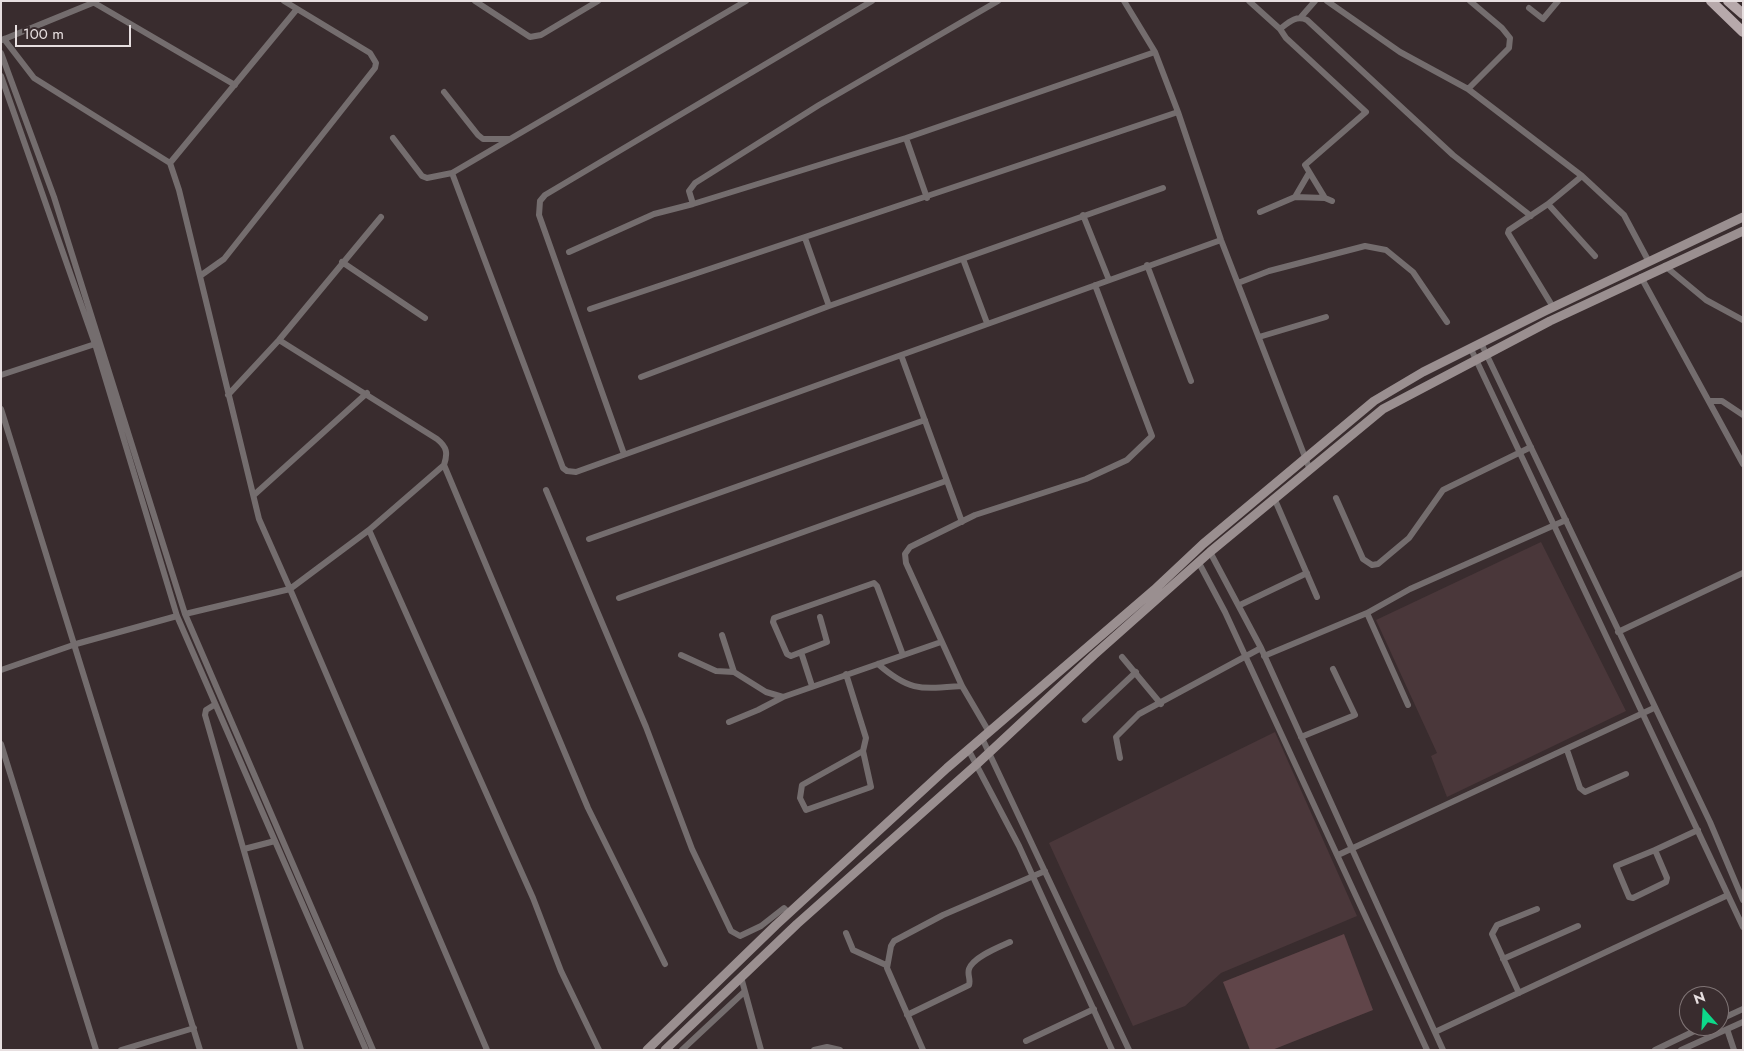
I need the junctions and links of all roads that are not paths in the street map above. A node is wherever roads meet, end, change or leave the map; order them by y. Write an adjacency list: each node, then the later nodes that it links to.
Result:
1 (284, 1): 17 (street)
2 (476, 1): 3 (street)
3 (598, 1)
4 (746, 1): 32 (street)
5 (872, 1): 93 (street)
6 (998, 1): 42 (street)
7 (1124, 1): 23 (street)
8 (1249, 1): 20 (street)
9 (1315, 1): 19 (street)
10 (1327, 1): 27 (street)
11 (1470, 1): 27 (street)
12 (1558, 1): 16 (street)
13 (1711, 1): 21 (main road)
14 (1728, 1): 18 (main road)
15 (94, 2): 22 (street); 26 (street)
16 (1529, 8)
17 (297, 10): 26 (street); 61 (street)
18 (1743, 14)
19 (1301, 18): 20 (street); 46 (street)
20 (1280, 29): 35 (street)
21 (1743, 32)
22 (3, 40): 33 (street)
23 (1155, 52): 29 (street); 31 (street)
24 (1, 53): 50 (street)
25 (1, 76): 52 (street)
26 (235, 85): 33 (street)
27 (1468, 89): 36 (street)
28 (444, 92): 32 (street)
29 (1178, 112): 39 (street); 53 (street)
30 (393, 138): 34 (street)
31 (906, 138): 39 (street); 42 (street)
32 (510, 139): 34 (street)
33 (170, 163): 61 (street)
34 (452, 172): 93 (street)
35 (1309, 173): 38 (street); 40 (street)
36 (1582, 176): 43 (street); 58 (street)
37 (1163, 188): 45 (street)
38 (1294, 197): 40 (street); 44 (street)
39 (927, 198): 51 (street)
40 (1325, 198): 41 (street)
41 (1332, 201)
42 (693, 204): 54 (street)
43 (1548, 204): 46 (street); 55 (street)
44 (1260, 212)
45 (1083, 215): 56 (street); 63 (street)
46 (1531, 216): 67 (street)
47 (381, 217): 57 (street)
48 (1743, 218): 58 (main road)
49 (1743, 231): 60 (main road)
50 (67, 237): 52 (street); 117 (street)
51 (805, 238): 66 (street); 68 (street)
52 (59, 239): 77 (street)
53 (1221, 240): 59 (street); 64 (street)
54 (569, 252)
55 (1595, 256)
56 (963, 259): 66 (street); 73 (street)
57 (342, 262): 70 (street); 75 (street)
58 (1649, 262): 67 (main road)
59 (1147, 265): 63 (street); 84 (street)
60 (1665, 266): 62 (main road); 71 (street)
61 (200, 276): 86 (street)
62 (1641, 277): 79 (main road); 87 (street)
63 (1109, 280): 65 (street)
64 (1238, 283): 72 (street); 74 (street)
65 (1095, 285): 73 (street); 104 (street)
66 (829, 306): 83 (street)
67 (1553, 307): 76 (main road)
68 (590, 309)
69 (1326, 317): 74 (street)
70 (425, 318)
71 (1743, 320)
72 (1446, 322)
73 (987, 323): 80 (street)
74 (1260, 337): 94 (street)
75 (279, 340): 85 (street); 86 (street)
76 (1481, 343): 78 (main road); 79 (street)
77 (95, 344): 82 (street); 118 (street)
78 (1471, 349): 81 (street); 94 (main road)
79 (1486, 353): 81 (main road); 91 (street)
80 (901, 354): 90 (street); 93 (street)
81 (1476, 359): 92 (street); 97 (main road)
82 (1, 375)
83 (641, 377)
84 (1192, 381)
85 (367, 394): 96 (street); 100 (street)
86 (228, 395): 100 (street)
87 (1710, 401): 89 (street); 95 (street)
88 (1, 408): 123 (street)
89 (1743, 415)
90 (925, 420): 98 (street); 107 (street)
91 (1531, 448): 92 (street); 103 (street)
92 (1521, 453): 101 (street); 105 (street)
93 (624, 454)
94 (1305, 459): 97 (street); 147 (main road)
95 (1743, 464)
96 (444, 465): 106 (street); 174 (street)
97 (1310, 470): 102 (main road)
98 (946, 481): 104 (street); 114 (street)
99 (546, 490): 168 (street)
100 (254, 495): 112 (street)
101 (1336, 498)
102 (1275, 500): 108 (main road); 110 (street)
103 (1566, 520): 105 (street); 120 (street)
104 (962, 522): 122 (street)
105 (1554, 526): 116 (street); 144 (street)
106 (369, 530): 112 (street); 198 (street)
107 (589, 539)
108 (1210, 552): 109 (main road); 115 (street)
109 (1199, 563): 128 (street); 153 (main road)
110 (1307, 573): 113 (street); 115 (street)
111 (1743, 573): 120 (street)
112 (290, 590): 117 (street); 197 (street)
113 (1317, 597)
114 (619, 598)
115 (1240, 605): 124 (street)
116 (1367, 613): 129 (street); 142 (street)
117 (185, 614): 196 (street)
118 (177, 616): 123 (street); 141 (street)
119 (820, 618): 125 (street)
120 (1618, 632): 143 (street)
121 (722, 636): 134 (street)
122 (941, 642): 127 (street); 138 (street)
123 (76, 644): 133 (street); 184 (street)
124 (1260, 648): 128 (street); 129 (street)
125 (801, 652): 127 (street); 137 (street)
126 (682, 655): 134 (street)
127 (903, 655): 131 (street)
128 (1246, 656): 140 (street); 162 (street)
129 (1264, 656): 148 (street)
130 (1122, 657): 135 (street)
131 (878, 664): 136 (street); 138 (street)
132 (1333, 669): 148 (street)
133 (1, 670)
134 (734, 672): 139 (street)
135 (1136, 672): 140 (street); 145 (street)
136 (846, 674): 137 (street); 152 (street)
137 (812, 686): 139 (street)
138 (962, 686): 147 (street)
139 (783, 697): 146 (street)
140 (1161, 704): 154 (street)
141 (214, 705): 158 (street); 159 (street)
142 (1408, 705)
143 (1654, 708): 144 (street); 166 (street)
144 (1643, 714): 151 (street); 157 (street)
145 (1085, 720)
146 (729, 722)
147 (985, 735): 150 (main road); 153 (street)
148 (1301, 737): 160 (street)
149 (1, 744): 191 (street)
150 (968, 749): 155 (street); 168 (main road)
151 (1567, 750): 156 (street); 160 (street)
152 (863, 751): 152 (street)
153 (990, 753): 155 (main road); 163 (street)
154 (1120, 758)
155 (977, 764): 164 (street); 176 (main road)
156 (1626, 774)
157 (1698, 830): 161 (street); 165 (street)
158 (275, 841): 159 (street); 195 (street)
159 (244, 849): 194 (street)
160 (1352, 850): 162 (street); 186 (street)
161 (1655, 850): 161 (street)
162 (1338, 855): 208 (street)
163 (1045, 871): 164 (street); 207 (street)
164 (1034, 876): 175 (street); 179 (street)
165 (1728, 895): 170 (street); 178 (street)
166 (1743, 900)
167 (1537, 909): 173 (street)
168 (789, 913): 199 (main road)
169 (1578, 926): 173 (street)
170 (1743, 927)
171 (846, 933): 175 (street)
172 (1010, 942): 181 (street)
173 (1504, 959): 178 (street)
174 (665, 964)
175 (886, 965): 181 (street)
176 (741, 977): 177 (street); 200 (main road)
177 (744, 992): 201 (street); 202 (street)
178 (1519, 993): 186 (street)
179 (1094, 1009): 190 (street); 206 (street)
180 (1743, 1009): 182 (street)
181 (907, 1015): 205 (street)
182 (1729, 1015)
183 (1743, 1022): 185 (street)
184 (194, 1028): 192 (street); 193 (street)
185 (1729, 1028)
186 (1435, 1032): 209 (street)
187 (1729, 1035): 212 (street)
188 (1684, 1036): 210 (street)
189 (1712, 1036): 211 (street)
190 (1026, 1041)
191 (96, 1050)
192 (121, 1050)
193 (200, 1050)
194 (302, 1050)
195 (366, 1050)
196 (373, 1050)
197 (486, 1050)
198 (599, 1050)
199 (648, 1050)
200 (665, 1050)
201 (682, 1050)
202 (761, 1050)
203 (814, 1050): 204 (street)
204 (840, 1050)
205 (922, 1050)
206 (1112, 1050)
207 (1129, 1050)
208 (1427, 1050)
209 (1442, 1050)
210 (1655, 1050)
211 (1681, 1050)
212 (1734, 1050)

